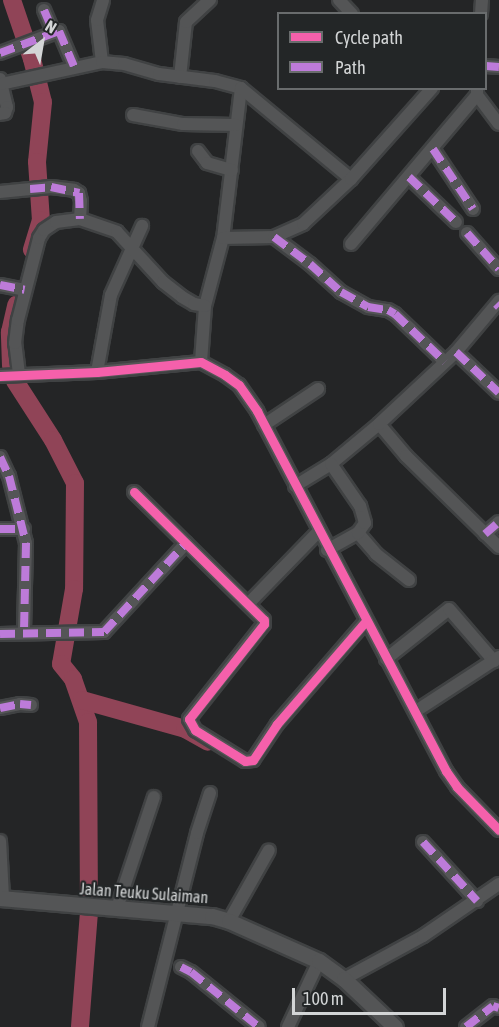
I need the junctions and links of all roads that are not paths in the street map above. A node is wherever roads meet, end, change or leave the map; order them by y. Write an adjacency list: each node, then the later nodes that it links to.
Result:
1 (103, 0): 8 (street)
2 (210, 0): 10 (street)
3 (339, 0): 5 (street)
4 (44, 10): 6 (street)
5 (350, 12)
6 (54, 33): 7 (street); 9 (street)
7 (0, 53)
8 (102, 62): 9 (street); 10 (street)
9 (74, 66): 11 (street)
10 (180, 77): 12 (street)
11 (1, 81): 15 (street)
12 (241, 88): 18 (street); 23 (street)
13 (431, 90): 23 (street)
14 (477, 92): 17 (street); 19 (street)
15 (0, 114)
16 (133, 115): 18 (street)
17 (499, 124)
18 (236, 125): 21 (street)
19 (433, 148): 22 (street); 25 (street)
20 (198, 151): 21 (street)
21 (232, 170): 31 (street)
22 (409, 177): 27 (street); 32 (street)
23 (351, 179): 30 (street)
24 (0, 192): 26 (street)
25 (473, 209)
26 (80, 219): 33 (street); 36 (street)
27 (456, 222)
28 (142, 226): 33 (street)
29 (467, 233): 34 (street)
30 (274, 237): 31 (street); 41 (street)
31 (223, 238): 38 (street)
32 (351, 244)
33 (131, 246): 38 (street); 42 (street)
34 (499, 269)
35 (0, 285): 36 (street)
36 (21, 289): 43 (street)
37 (498, 304): 39 (street)
38 (205, 306): 40 (street)
39 (456, 352): 41 (street); 46 (street)
40 (201, 362): 42 (street); 48 (street)
41 (445, 362): 47 (street)
42 (97, 372): 43 (street)
43 (19, 374): 44 (street)
44 (0, 376)
45 (318, 389): 48 (street)
46 (499, 393)
47 (379, 424): 50 (street); 58 (street)
48 (264, 425): 51 (street)
49 (0, 457): 55 (street)
50 (331, 464): 51 (street); 57 (street)
51 (294, 486): 56 (street)
52 (134, 492): 59 (street)
53 (499, 522): 58 (street)
54 (0, 529): 55 (street)
55 (24, 529): 65 (street)
56 (318, 532): 61 (street); 63 (street)
57 (358, 533): 61 (street); 62 (street)
58 (485, 534): 60 (street)
59 (186, 543): 63 (street); 65 (street)
60 (499, 547)
61 (327, 549): 64 (street)
62 (409, 580)
63 (249, 603): 64 (street)
64 (365, 622): 67 (street)
65 (24, 633): 66 (street)
66 (0, 634)
67 (386, 659): 68 (street); 71 (street)
68 (496, 659): 71 (street)
69 (32, 705): 70 (street)
70 (0, 708)
71 (416, 711): 74 (street)
72 (210, 793): 82 (street)
73 (154, 797): 81 (street)
74 (497, 824)
75 (0, 841): 79 (street)
76 (423, 842): 80 (street)
77 (269, 850): 83 (street)
78 (499, 884): 80 (street)
79 (2, 898): 81 (street, Jalan Teuku Sulaiman)
80 (477, 901): 86 (street)
81 (117, 908): 82 (street, Jalan Teuku Sulaiman)
82 (177, 915): 83 (street, Jalan Teuku Sulaiman); 88 (street)
83 (229, 921): 84 (street, Jalan Teuku Sulaiman)
84 (319, 961): 86 (street, Jalan Teuku Sulaiman); 90 (street)
85 (181, 968): 89 (street)
86 (344, 979): 91 (street, Jalan Teuku Sulaiman)
87 (499, 1008): 92 (street)
88 (148, 1027)
89 (259, 1027)
90 (288, 1027)
91 (395, 1027)
92 (466, 1027)

